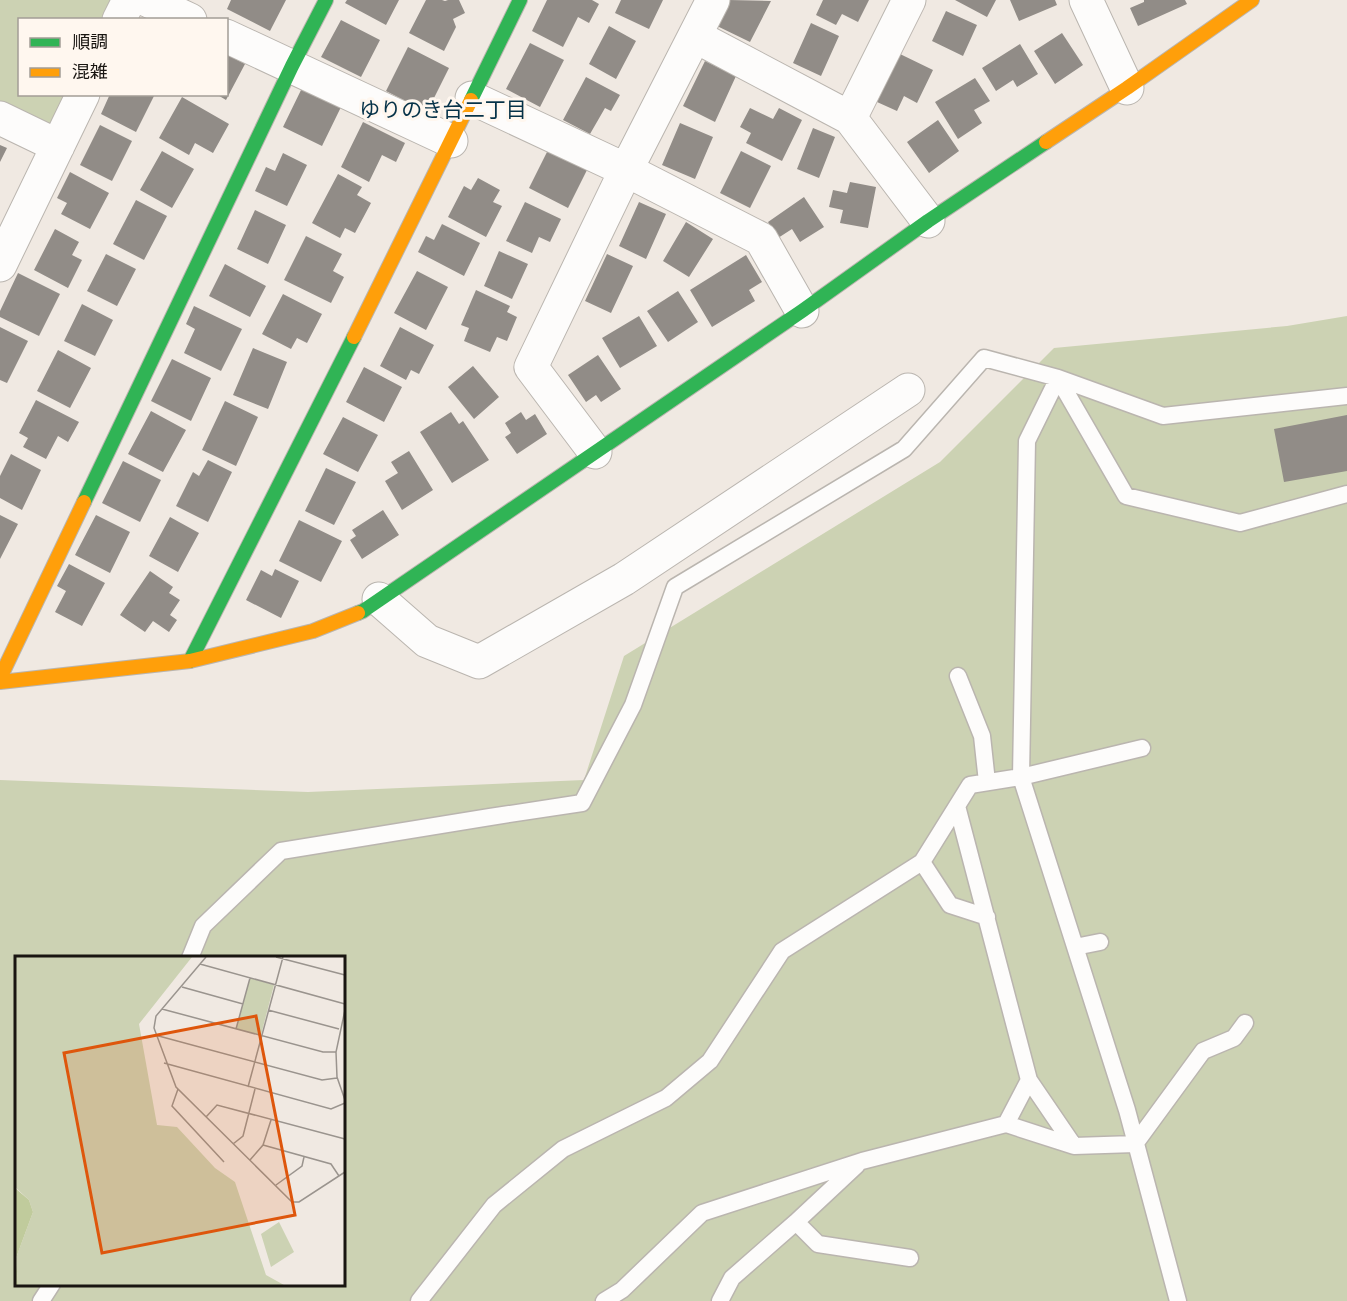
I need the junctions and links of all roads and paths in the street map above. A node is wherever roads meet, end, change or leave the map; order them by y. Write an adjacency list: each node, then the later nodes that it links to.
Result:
1 (129, 0): 9 (street)
2 (147, 0): 10 (street)
3 (326, 0): 13 (street)
4 (520, 0): 16 (street)
5 (713, 0): 11 (street)
6 (909, 0): 18 (street)
7 (1086, 0): 14 (street)
8 (1252, 0): 14 (street)
9 (120, 18)
10 (186, 18)
11 (695, 36): 18 (street); 21 (street)
12 (228, 37): 13 (street)
13 (292, 66): 19 (street); 33 (street)
14 (1127, 88): 22 (street)
15 (82, 96): 20 (street)
16 (472, 98): 19 (street); 21 (street)
17 (0, 118): 20 (street)
18 (850, 118): 22 (street)
19 (451, 141): 31 (street)
20 (58, 146): 23 (street)
21 (626, 170): 24 (street); 28 (street)
22 (928, 220): 24 (street)
23 (0, 265)
24 (802, 311): 28 (street)
25 (1058, 378): 27 (lane); 29 (lane); 35 (lane); 42 (lane)
26 (908, 390): 30 (street)
27 (1347, 396)
28 (595, 452): 30 (street)
29 (1347, 494)
30 (379, 600): 31 (street)
31 (190, 661): 33 (street)
32 (958, 676): 36 (lane)
33 (0, 680)
34 (1142, 748): 35 (lane)
35 (1022, 777): 36 (lane); 41 (lane)
36 (987, 783): 37 (lane)
37 (957, 806): 38 (lane); 39 (lane)
38 (922, 862): 39 (lane); 53 (lane)
39 (987, 917): 44 (lane)
40 (1100, 942): 41 (lane)
41 (1075, 947): 46 (lane)
42 (190, 956)
43 (1245, 1023): 46 (lane)
44 (1029, 1080): 45 (lane); 47 (lane)
45 (1006, 1124): 47 (lane); 48 (lane)
46 (1135, 1144): 47 (lane); 56 (lane)
47 (1074, 1146)
48 (862, 1161): 49 (lane); 54 (lane)
49 (796, 1222): 50 (lane); 55 (lane)
50 (910, 1258)
51 (51, 1286): 52 (lane)
52 (41, 1301)
53 (420, 1301)
54 (604, 1301)
55 (720, 1301)
56 (1178, 1301)

